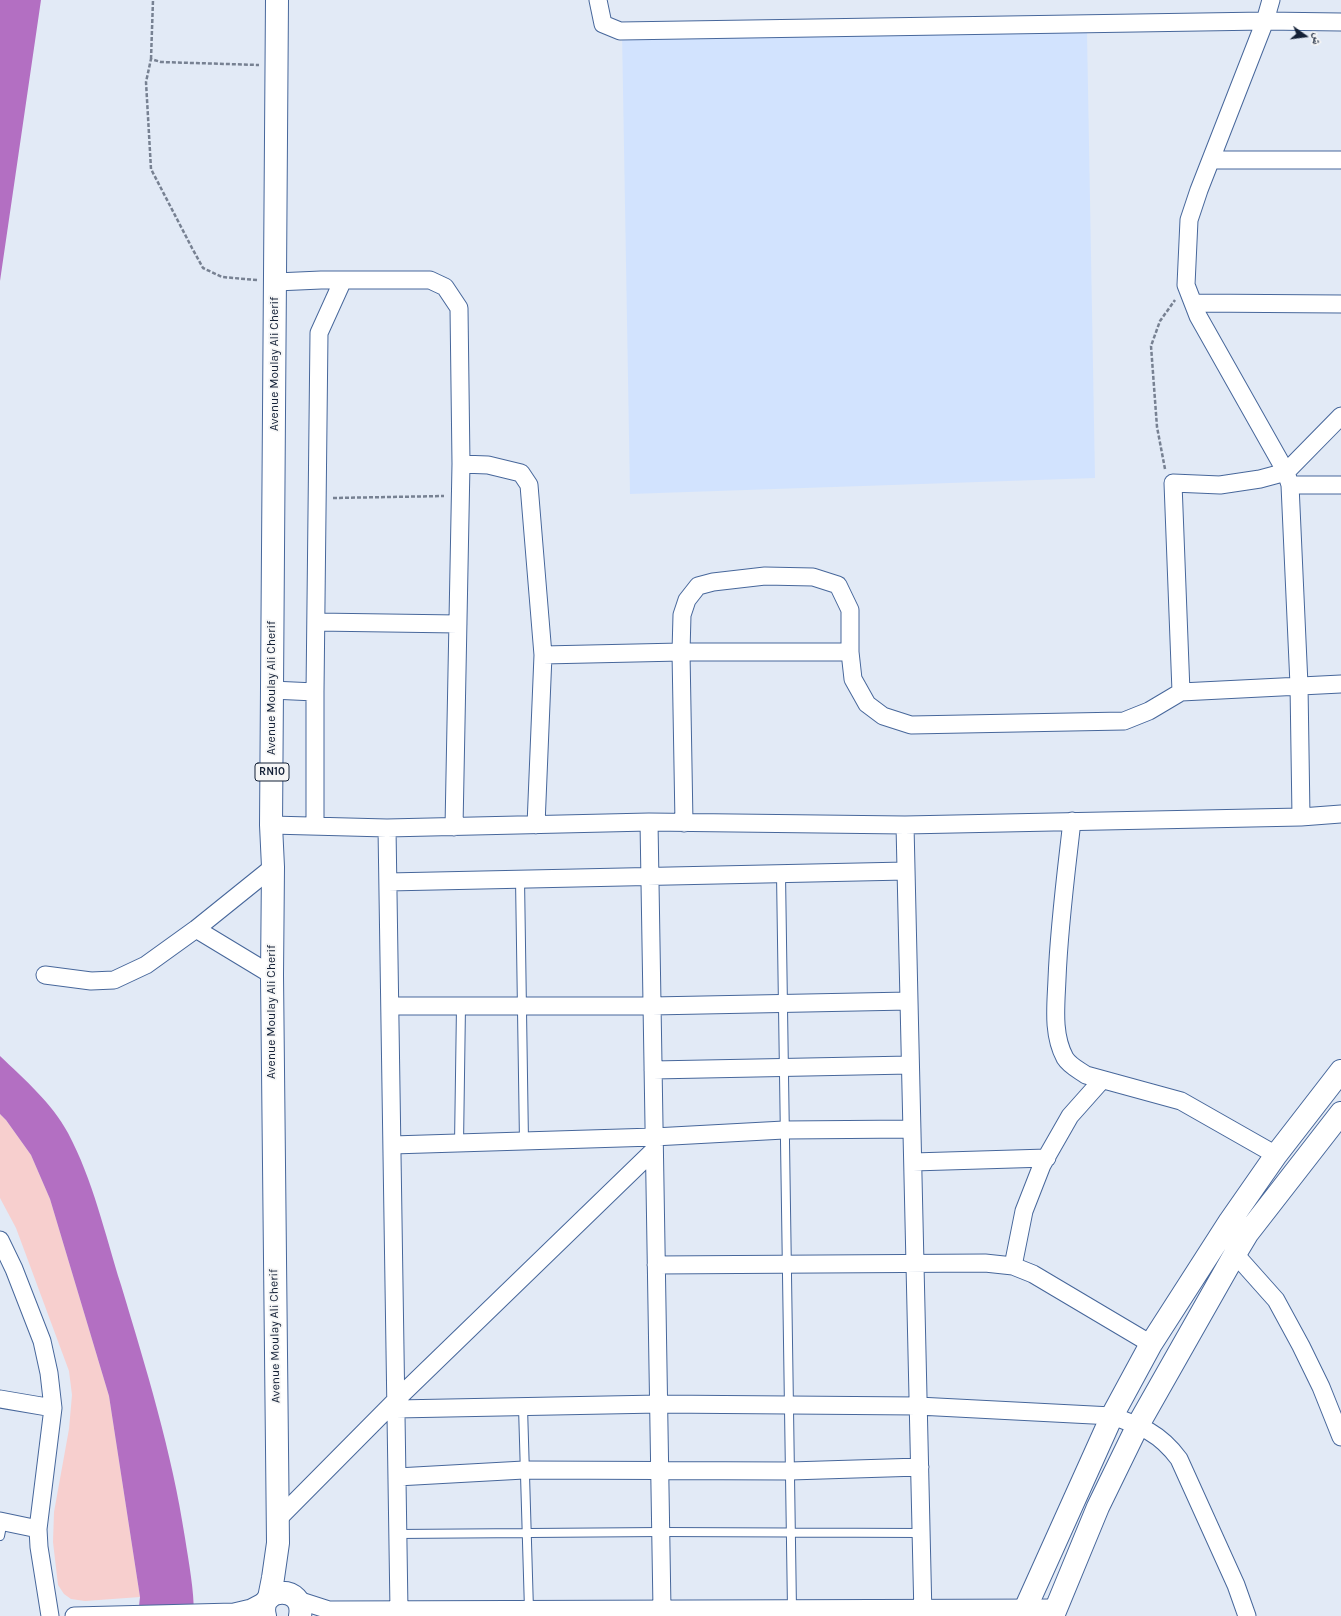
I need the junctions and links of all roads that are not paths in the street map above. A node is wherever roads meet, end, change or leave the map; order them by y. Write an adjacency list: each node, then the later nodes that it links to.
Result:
1 (277, 0): 9 (main road, Avenue Moulay Ali Cherif / RN10)
2 (598, 0): 4 (street)
3 (1271, 0): 4 (street)
4 (1265, 21): 5 (street); 6 (street)
5 (1341, 22)
6 (1211, 160): 7 (street); 10 (street)
7 (1341, 160)
8 (343, 280): 9 (street); 13 (street); 16 (street)
9 (276, 282): 23 (main road, Avenue Moulay Ali Cherif / RN10)
10 (1193, 303): 11 (street); 14 (street)
11 (1341, 304)
12 (1341, 416): 14 (street)
13 (461, 464): 17 (street); 20 (street)
14 (1288, 478): 15 (street); 22 (street); 25 (street)
15 (1341, 485)
16 (316, 622): 17 (street); 24 (street)
17 (458, 624): 36 (street)
18 (681, 652): 19 (street); 19 (street); 20 (street); 30 (street)
19 (850, 652): 25 (street)
20 (543, 655): 33 (street)
21 (1341, 684): 22 (street)
22 (1299, 686): 25 (street); 27 (street)
23 (272, 690): 24 (street); 32 (main road, Avenue Moulay Ali Cherif / RN10)
24 (315, 692): 34 (street)
25 (1181, 692)
26 (1341, 814): 27 (street)
27 (1301, 816): 28 (street)
28 (1072, 821): 31 (street); 56 (street)
29 (649, 822): 30 (street); 33 (street); 40 (street)
30 (684, 823): 31 (street)
31 (905, 824): 38 (street)
32 (271, 825): 34 (street); 37 (main road, Avenue Moulay Ali Cherif / RN10)
33 (536, 825): 36 (street)
34 (315, 826): 35 (street)
35 (387, 828): 36 (street); 42 (street)
36 (454, 828)
37 (273, 867): 43 (street); 45 (main road, Avenue Moulay Ali Cherif / RN10)
38 (906, 872): 39 (street); 46 (street)
39 (781, 874): 40 (street); 47 (lane)
40 (650, 877): 41 (street); 51 (street)
41 (520, 879): 42 (street); 50 (lane)
42 (388, 882): 48 (street)
43 (196, 929): 44 (street); 45 (street)
44 (45, 975)
45 (272, 975): 89 (main road, Avenue Moulay Ali Cherif / RN10)
46 (909, 1001): 47 (street); 52 (street)
47 (783, 1002): 51 (street); 53 (lane)
48 (390, 1006): 49 (street); 63 (street)
49 (461, 1006): 50 (street); 61 (lane)
50 (522, 1006): 51 (street); 60 (lane)
51 (652, 1006): 54 (street)
52 (910, 1065): 53 (street); 58 (street)
53 (784, 1068): 54 (street); 59 (lane)
54 (653, 1070): 62 (street)
55 (1341, 1071): 64 (main road)
56 (1102, 1080): 64 (street); 65 (street)
57 (1341, 1113): 68 (main road)
58 (912, 1129): 59 (street); 66 (street)
59 (784, 1130): 62 (street); 70 (lane)
60 (524, 1142): 61 (street); 62 (street)
61 (459, 1144): 63 (street)
62 (654, 1144): 71 (street); 76 (street)
63 (392, 1145): 76 (street)
64 (1276, 1155): 73 (main road)
65 (1046, 1158): 66 (street); 72 (street)
66 (913, 1162): 69 (street)
67 (0, 1240): 80 (street)
68 (1235, 1254): 82 (main road); 83 (street)
69 (915, 1262): 70 (street); 72 (street); 78 (street)
70 (786, 1264): 71 (street); 77 (lane)
71 (656, 1265): 75 (street)
72 (1013, 1266): 73 (street)
73 (1152, 1344): 81 (main road)
74 (0, 1399): 80 (street)
75 (658, 1404): 77 (street); 79 (street); 86 (street)
76 (396, 1405): 79 (street); 88 (street); 89 (street)
77 (789, 1406): 78 (street); 87 (lane)
78 (918, 1406): 81 (street); 84 (street)
79 (523, 1407): 85 (lane)
80 (53, 1408): 91 (street)
81 (1112, 1416): 82 (street); 106 (main road)
82 (1138, 1425): 107 (main road); 114 (street)
83 (1341, 1437)
84 (920, 1467): 87 (street); 94 (street)
85 (524, 1470): 86 (street); 88 (street); 96 (lane)
86 (659, 1470): 87 (street); 92 (street)
87 (790, 1471): 93 (lane)
88 (397, 1477): 95 (street)
89 (277, 1520): 97 (main road, Avenue Moulay Ali Cherif / RN10)
90 (1, 1526): 91 (street)
91 (38, 1528): 111 (street)
92 (660, 1532): 93 (lane); 96 (lane); 100 (street)
93 (790, 1532): 94 (lane); 101 (lane)
94 (921, 1533): 105 (street)
95 (398, 1534): 96 (lane); 102 (street)
96 (526, 1534): 103 (lane)
97 (278, 1543): 98 (main road, RN10); 99 (main road, RN10)
98 (267, 1604): 99 (main road); 104 (street)
99 (300, 1608): 102 (street)
100 (662, 1609): 101 (street); 110 (street)
101 (792, 1609): 105 (street)
102 (399, 1610): 108 (street)
103 (529, 1610): 109 (street); 110 (street)
104 (234, 1612): 112 (street); 113 (street)
105 (923, 1612): 106 (street)
106 (1024, 1612): 107 (street)
107 (1055, 1612)
108 (474, 1613): 109 (street)
109 (506, 1613)
110 (625, 1613)
111 (50, 1616)
112 (74, 1616)
113 (251, 1616)
114 (1247, 1616)

